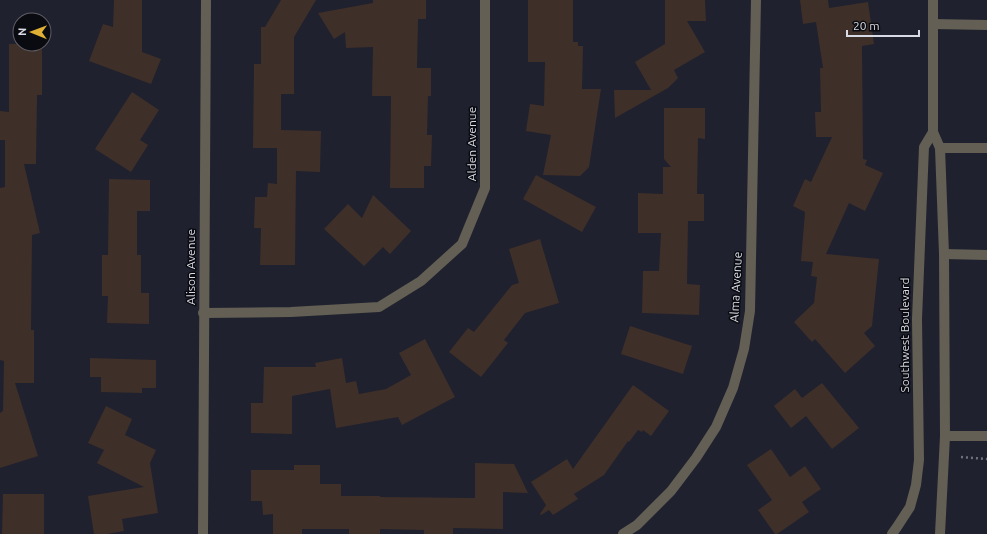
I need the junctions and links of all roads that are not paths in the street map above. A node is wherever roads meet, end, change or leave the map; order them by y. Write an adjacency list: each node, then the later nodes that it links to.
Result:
1 (206, 0): 12 (street, Alison Avenue)
2 (485, 0): 12 (street, Alden Avenue)
3 (756, 0): 16 (street, Alma Avenue)
4 (933, 0): 5 (street, Southwest Boulevard)
5 (933, 24): 6 (street); 7 (street, Southwest Boulevard)
6 (987, 25)
7 (933, 132): 8 (street, Southwest Boulevard); 17 (street, Southwest Boulevard)
8 (940, 148): 9 (street); 10 (street, Southwest Boulevard)
9 (987, 148)
10 (944, 254): 11 (street); 13 (street, Southwest Boulevard)
11 (987, 255)
12 (203, 313): 15 (street, Alison Avenue)
13 (946, 436): 14 (street); 18 (street, Southwest Boulevard)
14 (987, 436)
15 (203, 534)
16 (623, 534)
17 (892, 534)
18 (940, 534)

